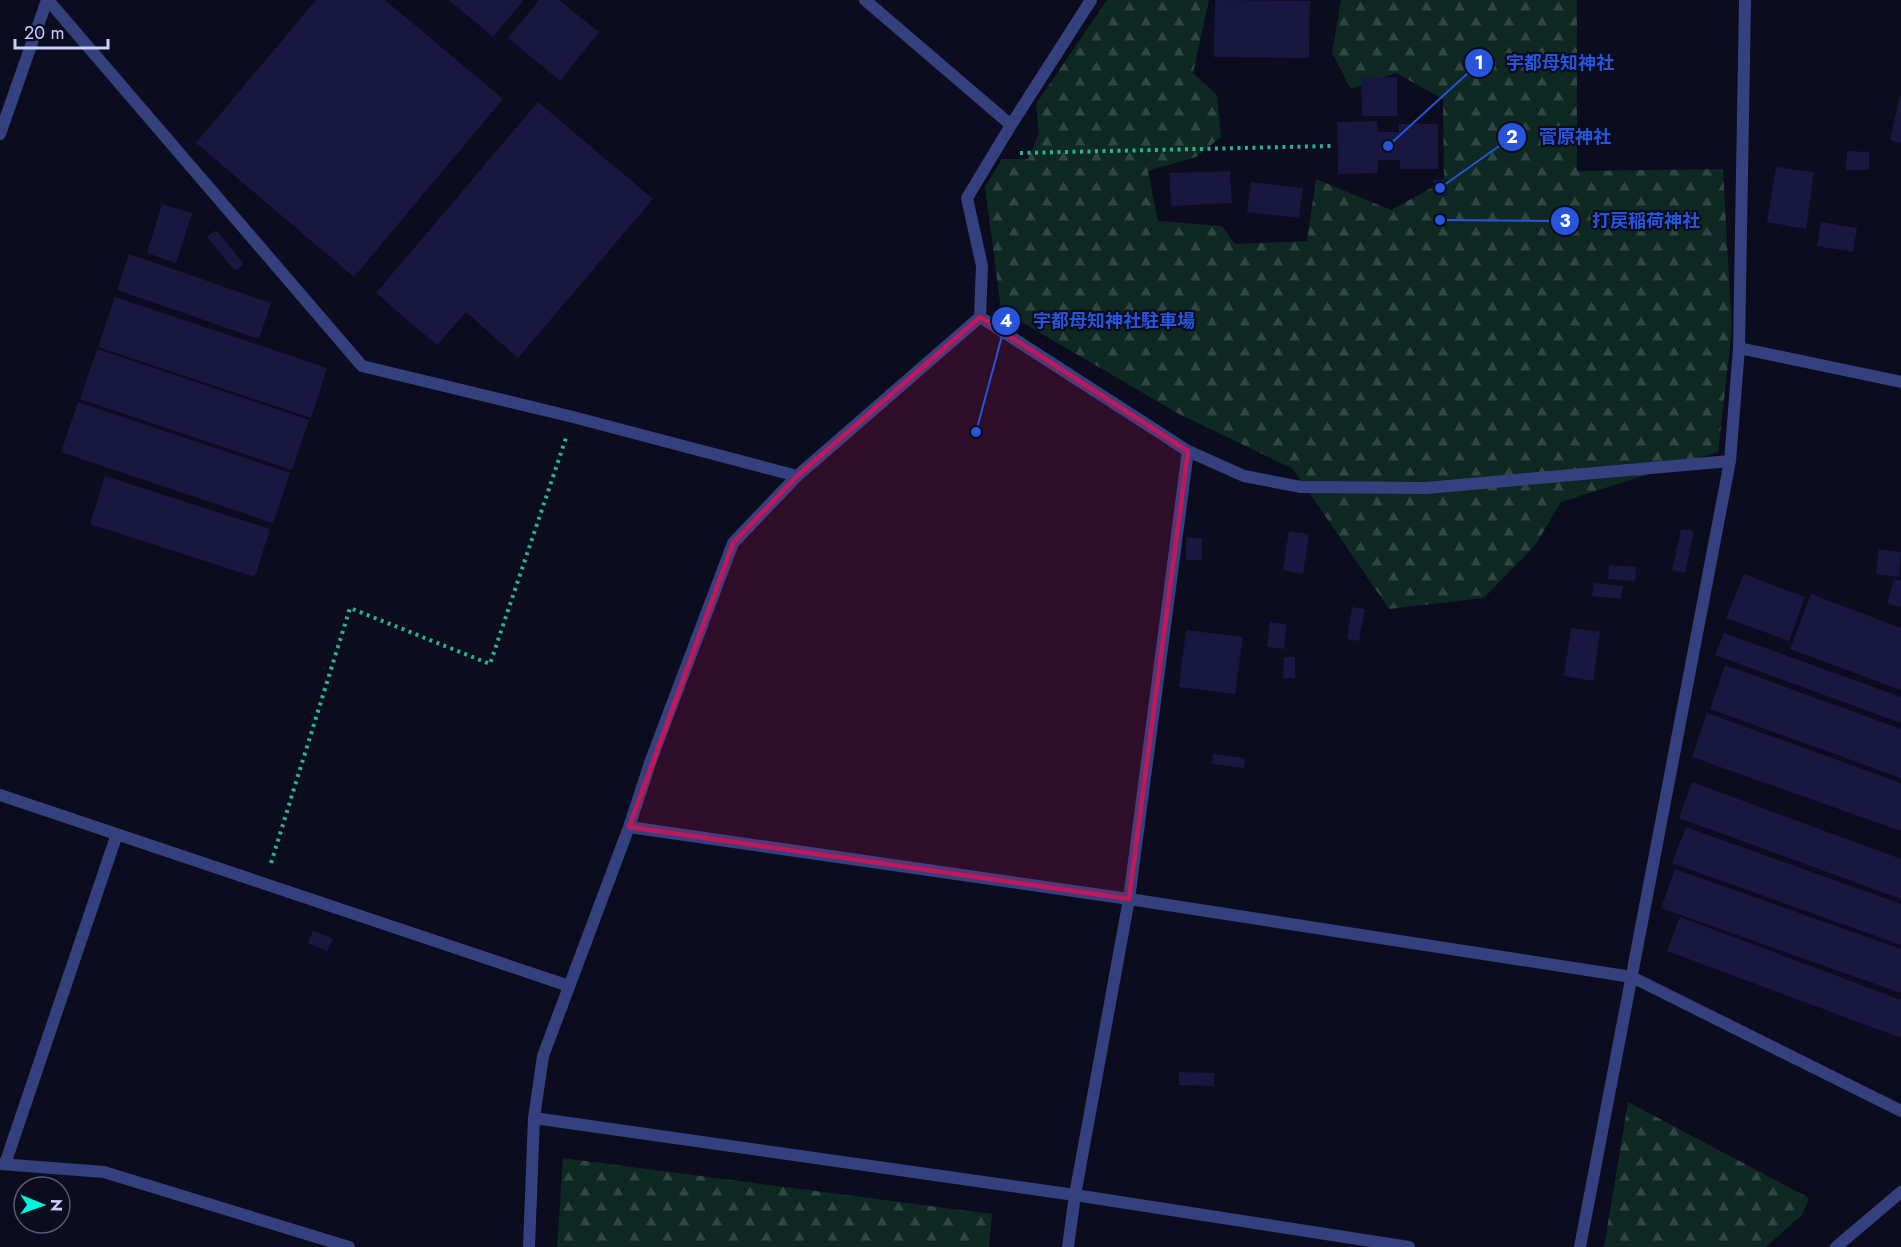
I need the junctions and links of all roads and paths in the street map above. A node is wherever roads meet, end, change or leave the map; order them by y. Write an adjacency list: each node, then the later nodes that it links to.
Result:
1 (47, 0): 6 (street); 12 (street)
2 (865, 0): 5 (street)
3 (1091, 0): 5 (street)
4 (1745, 0): 10 (street)
5 (1011, 125): 9 (street)
6 (0, 134)
7 (1331, 146): 8 (path)
8 (1036, 154)
9 (980, 317): 13 (street); 15 (street)
10 (1739, 348): 11 (street); 14 (street)
11 (1901, 382)
12 (573, 417): 15 (street); 19 (path)
13 (1188, 452): 14 (street); 20 (street)
14 (1730, 461): 21 (street)
15 (797, 476): 17 (street)
16 (0, 795): 18 (street)
17 (629, 827): 20 (street); 22 (street)
18 (117, 834): 19 (street); 25 (street)
19 (264, 884): 22 (street)
20 (1129, 899): 21 (street); 27 (street)
21 (1632, 977): 23 (street); 32 (street)
22 (569, 986): 24 (street)
23 (1901, 1110)
24 (534, 1118): 27 (street); 29 (street)
25 (3, 1164): 28 (street)
26 (1901, 1192): 33 (street)
27 (1075, 1195): 30 (street); 31 (street)
28 (349, 1247)
29 (529, 1247)
30 (1068, 1247)
31 (1409, 1247)
32 (1580, 1247)
33 (1836, 1247)

